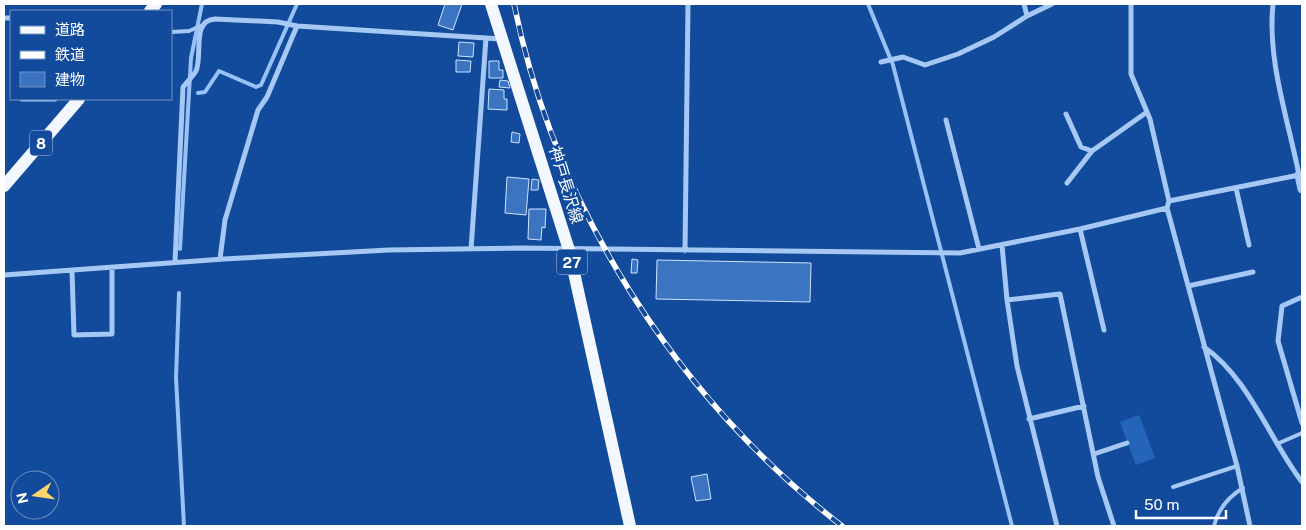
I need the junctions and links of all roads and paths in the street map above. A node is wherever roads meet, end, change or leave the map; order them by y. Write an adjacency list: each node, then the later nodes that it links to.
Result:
1 (491, 4): 12 (main road, 神戸長沢線 / 27)
2 (688, 4): 32 (street)
3 (1024, 4): 7 (street)
4 (1052, 4): 7 (street)
5 (1131, 4): 15 (street)
6 (1274, 4): 19 (street)
7 (1027, 16): 13 (street)
8 (203, 25): 9 (street); 10 (lane); 34 (street)
9 (296, 25): 11 (street); 33 (street)
10 (172, 32)
11 (486, 38): 12 (street); 29 (street)
12 (503, 39): 31 (main road, 神戸長沢線 / 27)
13 (881, 62)
14 (78, 100): 21 (main road, 8)
15 (1147, 112): 18 (street); 24 (street)
16 (1066, 114): 18 (street)
17 (946, 120): 30 (street)
18 (1092, 151): 20 (street)
19 (1301, 174): 22 (street); 23 (street)
20 (1067, 183)
21 (4, 186)
22 (1236, 188): 24 (street); 28 (street)
23 (1302, 189)
24 (1170, 201): 25 (street)
25 (1167, 208): 26 (street); 39 (street)
26 (1080, 229): 27 (street); 42 (street)
27 (1002, 245): 30 (street); 41 (street)
28 (1249, 245)
29 (471, 249): 31 (street); 33 (street)
30 (979, 249): 32 (street)
31 (569, 250): 32 (street); 55 (main road, 神戸長沢線 / 27)
32 (685, 251)
33 (220, 259): 34 (street)
34 (175, 262): 35 (street)
35 (112, 267): 36 (street); 36 (street)
36 (72, 270): 38 (street)
37 (1253, 272): 39 (street)
38 (4, 275)
39 (1188, 286): 43 (street)
40 (1302, 297): 46 (street)
41 (1006, 300): 44 (street); 45 (street)
42 (1104, 330)
43 (1203, 347): 49 (street); 51 (street)
44 (1084, 406): 45 (street); 50 (street)
45 (1029, 419): 56 (street)
46 (1302, 423)
47 (1302, 433): 49 (lane)
48 (1128, 443): 50 (street)
49 (1277, 444): 52 (street)
50 (1094, 454): 57 (street)
51 (1237, 466): 53 (lane); 54 (street)
52 (1302, 482)
53 (1173, 487)
54 (1242, 488): 58 (lane); 59 (street)
55 (630, 526)
56 (1057, 526)
57 (1114, 526)
58 (1214, 526)
59 (1250, 526)

